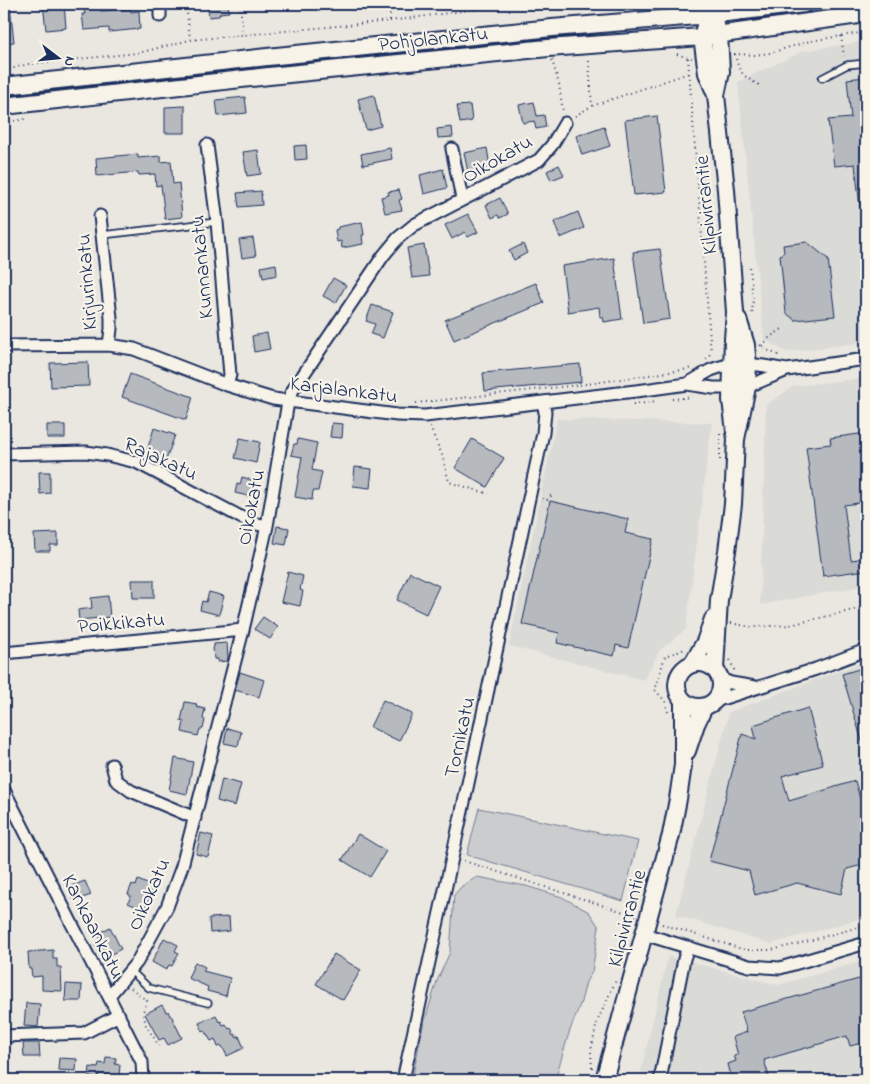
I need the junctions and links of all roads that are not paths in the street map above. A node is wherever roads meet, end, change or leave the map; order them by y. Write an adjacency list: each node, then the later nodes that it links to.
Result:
1 (160, 4): 5 (street)
2 (804, 4): 4 (main road, Pohjolankatu)
3 (866, 14): 6 (main road, Pohjolankatu)
4 (709, 15): 6 (main road, Kilpivirrantie); 7 (main road, Kilpivirrantie); 11 (main road, Pohjolankatu)
5 (160, 16)
6 (719, 34): 7 (main road, Pohjolankatu); 8 (main road, Kilpivirrantie)
7 (702, 36): 8 (main road, Kilpivirrantie); 12 (main road, Pohjolankatu)
8 (720, 55): 23 (main road, Kilpivirrantie)
9 (866, 63): 10 (lane)
10 (822, 78)
11 (4, 86)
12 (4, 106)
13 (565, 122): 16 (street, Oikokatu)
14 (208, 145): 18 (street, Kunnankatu)
15 (452, 149): 16 (street)
16 (462, 199): 28 (street, Oikokatu)
17 (100, 216): 19 (street, Kirjurinkatu)
18 (217, 222): 19 (lane); 26 (street, Kunnankatu)
19 (102, 235): 20 (street, Kirjurinkatu)
20 (109, 345): 21 (street, Karjalankatu); 26 (street, Karjalankatu)
21 (4, 346)
22 (866, 359): 24 (street)
23 (740, 365): 24 (street); 25 (street, Karjalankatu); 27 (main road, Kilpivirrantie)
24 (786, 370): 27 (street)
25 (687, 384): 27 (street, Karjalankatu); 29 (street, Karjalankatu)
26 (227, 385): 28 (street, Karjalankatu)
27 (739, 388): 32 (main road, Kilpivirrantie)
28 (288, 402): 29 (street, Karjalankatu); 31 (street, Oikokatu)
29 (543, 402): 55 (street, Tornikatu)
30 (4, 454): 31 (street, Rajakatu)
31 (267, 526): 33 (street, Oikokatu)
32 (719, 600): 36 (main road, Kilpivirrantie); 37 (main road, Kilpivirrantie)
33 (242, 630): 35 (street, Poikkikatu); 44 (street, Oikokatu)
34 (866, 650): 38 (street)
35 (4, 652)
36 (694, 663): 37 (main road); 39 (main road)
37 (718, 674): 38 (street); 40 (main road)
38 (757, 688): 40 (street)
39 (683, 700): 40 (main road); 42 (main road, Kilpivirrantie)
40 (709, 704): 42 (main road, Kilpivirrantie)
41 (112, 765): 44 (street)
42 (683, 765): 45 (main road, Kilpivirrantie)
43 (4, 790): 49 (street, Kankaankatu)
44 (195, 818): 48 (street, Oikokatu)
45 (646, 927): 47 (street); 53 (main road, Kilpivirrantie)
46 (866, 944): 47 (street)
47 (688, 947): 56 (street)
48 (130, 970): 49 (street, Oikokatu); 50 (lane)
49 (109, 996): 51 (street, Kankaankatu)
50 (208, 1003)
51 (119, 1015): 52 (street); 54 (street, Kankaankatu)
52 (4, 1036)
53 (598, 1077)
54 (143, 1080)
55 (403, 1080)
56 (660, 1080)

